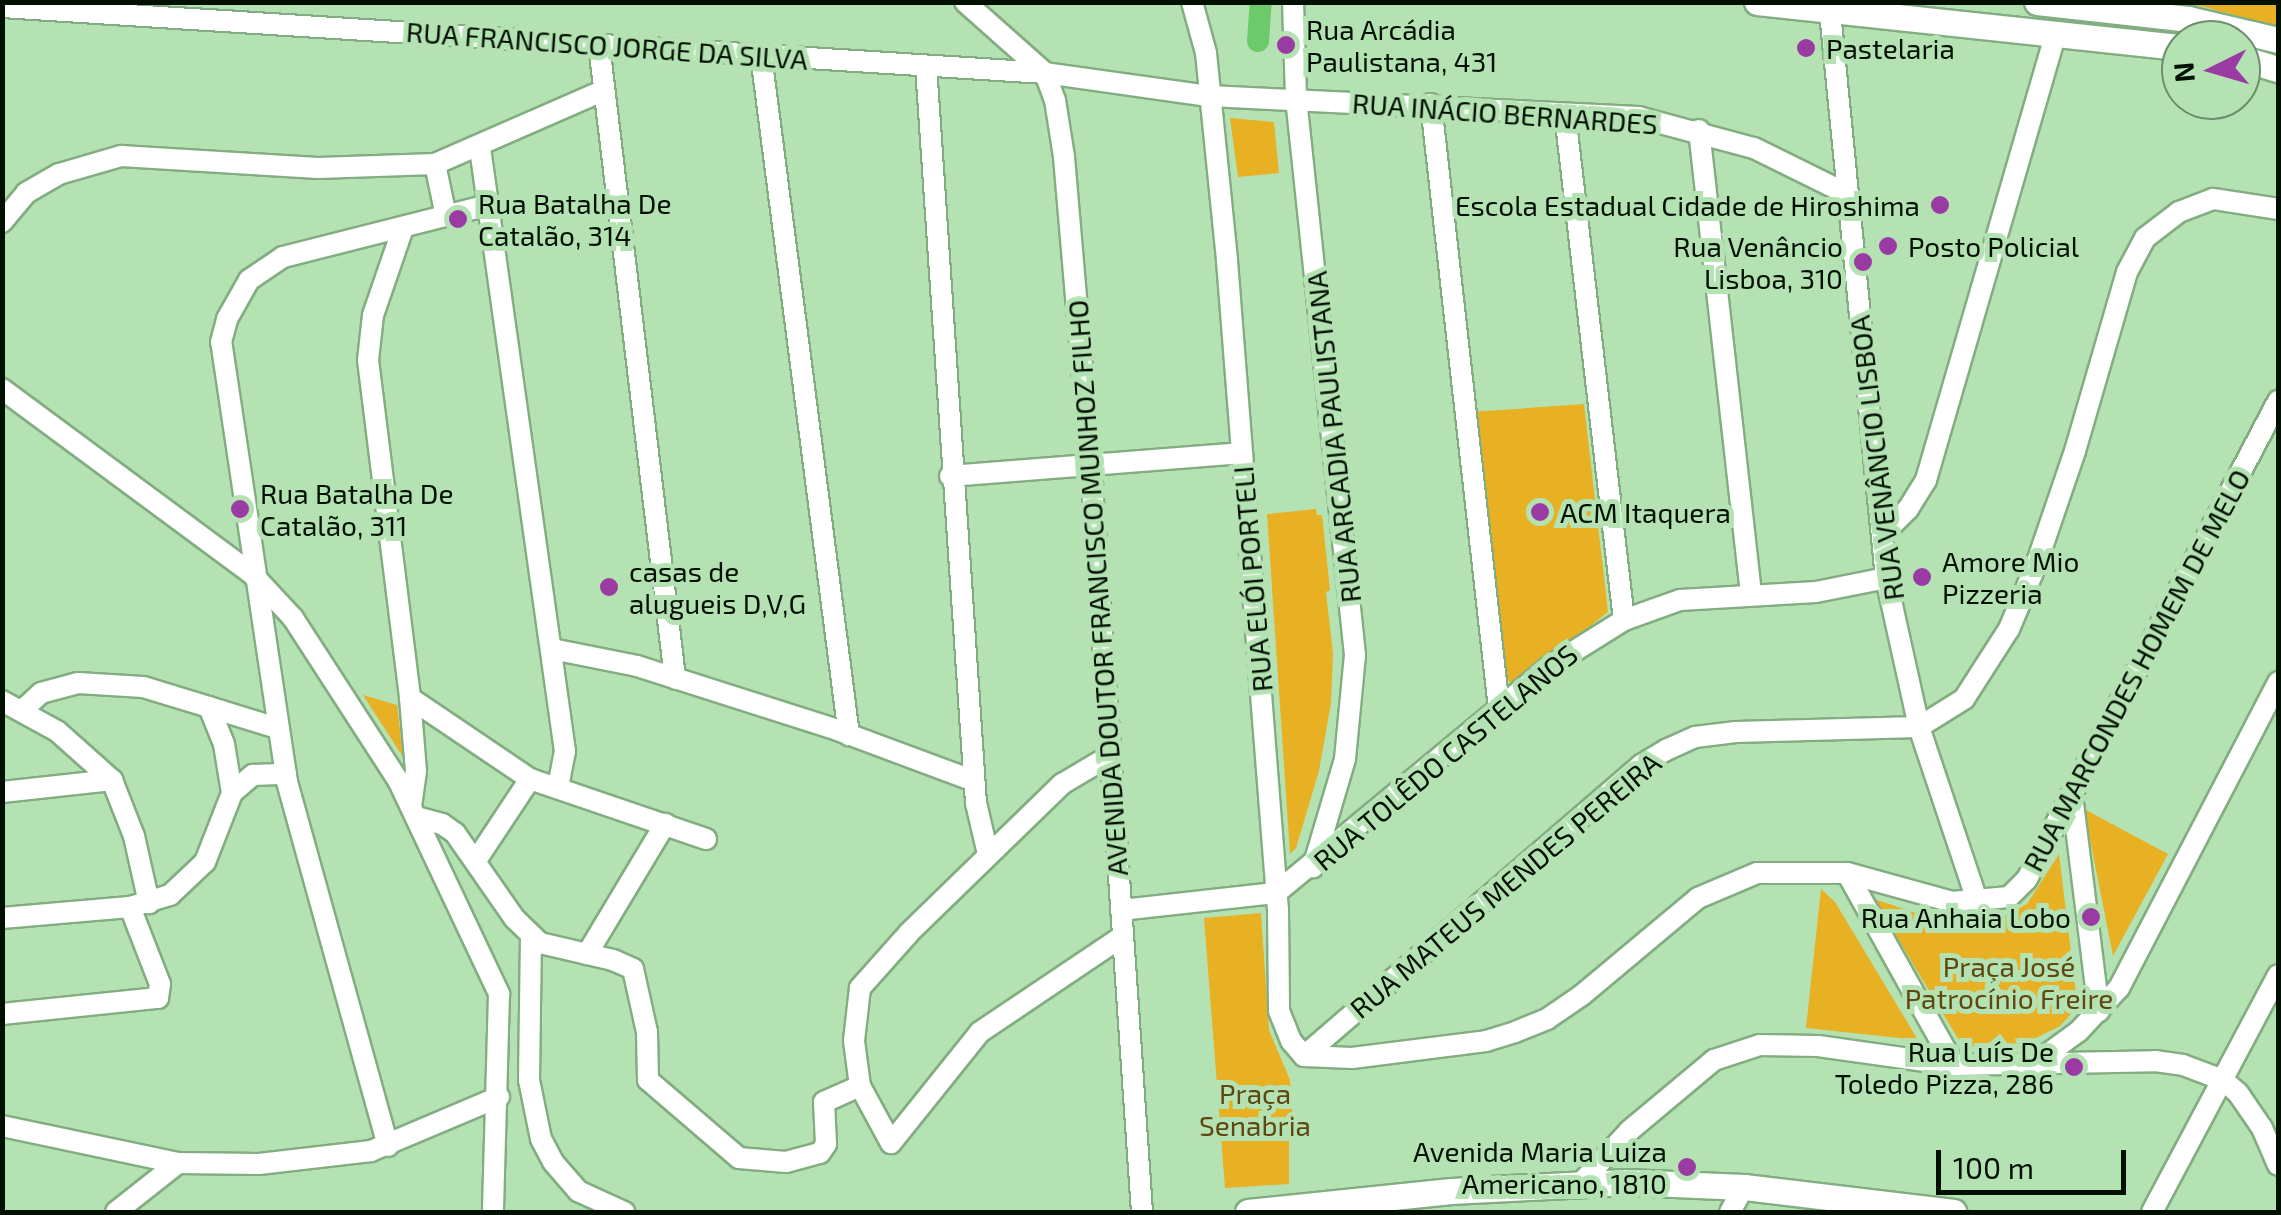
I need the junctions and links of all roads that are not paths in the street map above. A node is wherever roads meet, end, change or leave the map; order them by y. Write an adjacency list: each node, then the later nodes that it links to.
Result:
1 (965, 2): 14 (street)
2 (1192, 2): 16 (street, RUA ELÓI PORTELI)
3 (1292, 2): 17 (street, RUA ARCADIA PAULISTANA)
4 (1757, 2): 7 (main road)
5 (2037, 2): 9 (main road)
6 (2, 7): 10 (street, RUA FRANCISCO JORGE DA SILVA)
7 (1829, 8): 8 (main road); 23 (street, RUA VENÂNCIO LISBOA)
8 (2056, 33): 11 (main road); 34 (street)
9 (2278, 40)
10 (599, 45): 12 (street, RUA FRANCISCO JORGE DA SILVA); 15 (street)
11 (2161, 45)
12 (761, 55): 13 (street, RUA FRANCISCO JORGE DA SILVA); 49 (street)
13 (926, 66): 14 (street, RUA FRANCISCO JORGE DA SILVA); 33 (street)
14 (1045, 74): 16 (street, RUA FRANCISCO JORGE DA SILVA); 32 (street, AVENIDA DOUTOR FRANCISCO MUNHOZ FILHO)
15 (604, 90): 21 (street); 40 (street)
16 (1209, 96): 17 (street, RUA INÁCIO BERNARDES); 31 (street, RUA ELÓI PORTELI)
17 (1296, 98): 18 (street, RUA INÁCIO BERNARDES); 66 (street, RUA ARCADIA PAULISTANA)
18 (1431, 104): 19 (street, RUA INÁCIO BERNARDES); 45 (street)
19 (1565, 114): 20 (street, RUA INÁCIO BERNARDES); 38 (street)
20 (1699, 130): 23 (street, RUA INÁCIO BERNARDES); 37 (street)
21 (480, 148): 22 (street); 24 (street)
22 (436, 164): 26 (street); 27 (street)
23 (1847, 194): 34 (street, RUA VENÂNCIO LISBOA)
24 (488, 206): 26 (street); 39 (street)
25 (2278, 210): 47 (street)
26 (446, 216): 28 (street)
27 (2, 222)
28 (404, 228): 35 (street); 42 (street)
29 (2, 389): 35 (street)
30 (2278, 401): 58 (street, RUA MARCONDES HOMEM DE MELO)
31 (1242, 453): 32 (street); 68 (street, RUA ELÓI PORTELI)
32 (1090, 466): 33 (street); 50 (street, AVENIDA DOUTOR FRANCISCO MUNHOZ FILHO)
33 (950, 476): 54 (street)
34 (1882, 535): 36 (street, RUA VENÂNCIO LISBOA)
35 (253, 576): 48 (street); 59 (street)
36 (1886, 578): 37 (street, RUA TOLÊDO CASTELANOS); 47 (street, RUA VENÂNCIO LISBOA)
37 (1751, 595): 38 (street, RUA TOLÊDO CASTELANOS)
38 (1624, 620): 45 (street, RUA TOLÊDO CASTELANOS)
39 (552, 649): 40 (street); 55 (street)
40 (675, 678): 49 (street)
41 (2278, 682): 77 (street)
42 (410, 698): 52 (street); 59 (street)
43 (2, 702): 46 (street)
44 (209, 707): 46 (street); 48 (street); 57 (street)
45 (1500, 708): 66 (street, RUA TOLÊDO CASTELANOS)
46 (23, 710): 53 (street)
47 (1919, 727): 69 (street, RUA VENÂNCIO LISBOA); 80 (street, RUA MATEUS MENDES PEREIRA)
48 (277, 728): 51 (street)
49 (849, 736): 54 (street)
50 (1111, 755): 64 (street); 71 (street, AVENIDA DOUTOR FRANCISCO MUNHOZ FILHO)
51 (286, 774): 57 (street); 88 (street)
52 (530, 779): 55 (street); 65 (street)
53 (112, 780): 56 (street); 70 (street)
54 (974, 781): 64 (street)
55 (558, 788): 60 (street)
56 (2, 792)
57 (232, 793): 70 (street)
58 (2072, 795): 61 (street, RUA MARCONDES HOMEM DE MELO); 63 (street)
59 (413, 811): 65 (street); 86 (street)
60 (665, 824): 62 (street); 75 (street)
61 (2050, 834): 63 (street); 69 (street, RUA MARCONDES HOMEM DE MELO)
62 (706, 839)
63 (2078, 848): 77 (street)
64 (988, 854): 85 (street)
65 (477, 859): 73 (street)
66 (1313, 867): 68 (street, RUA TOLÊDO CASTELANOS)
67 (1847, 872): 69 (street, RUA MARCONDES HOMEM DE MELO); 80 (street, RUA MARCONDES HOMEM DE MELO); 81 (street)
68 (1276, 894): 71 (street); 80 (street, RUA ELÓI PORTELI)
69 (1978, 902)
70 (139, 905): 72 (street); 78 (street)
71 (1121, 910): 74 (street, AVENIDA DOUTOR FRANCISCO MUNHOZ FILHO)
72 (2, 918)
73 (530, 936): 75 (street); 97 (street)
74 (1123, 936): 85 (street); 98 (street, AVENIDA DOUTOR FRANCISCO MUNHOZ FILHO)
75 (587, 954): 85 (street)
76 (2278, 975): 84 (street)
77 (2099, 1010): 79 (street)
78 (2, 1014)
79 (2079, 1031): 82 (street); 83 (street)
80 (1304, 1056)
81 (1954, 1065): 83 (street); 91 (street)
82 (2091, 1065): 83 (street); 84 (street)
83 (2032, 1066)
84 (2222, 1080): 90 (street); 103 (street)
85 (860, 1086)
86 (498, 1097): 88 (street); 96 (street)
87 (2, 1126): 89 (street)
88 (388, 1146): 89 (street)
89 (178, 1163): 95 (street)
90 (2278, 1165)
91 (1597, 1174): 92 (main road); 94 (main road)
92 (1716, 1186): 93 (main road); 100 (street)
93 (1744, 1187): 101 (street); 102 (main road)
94 (1291, 1210): 99 (main road)
95 (116, 1212)
96 (493, 1212)
97 (624, 1212)
98 (1142, 1212)
99 (1248, 1212)
100 (1718, 1212)
101 (1730, 1212)
102 (1954, 1212)
103 (2152, 1212)

